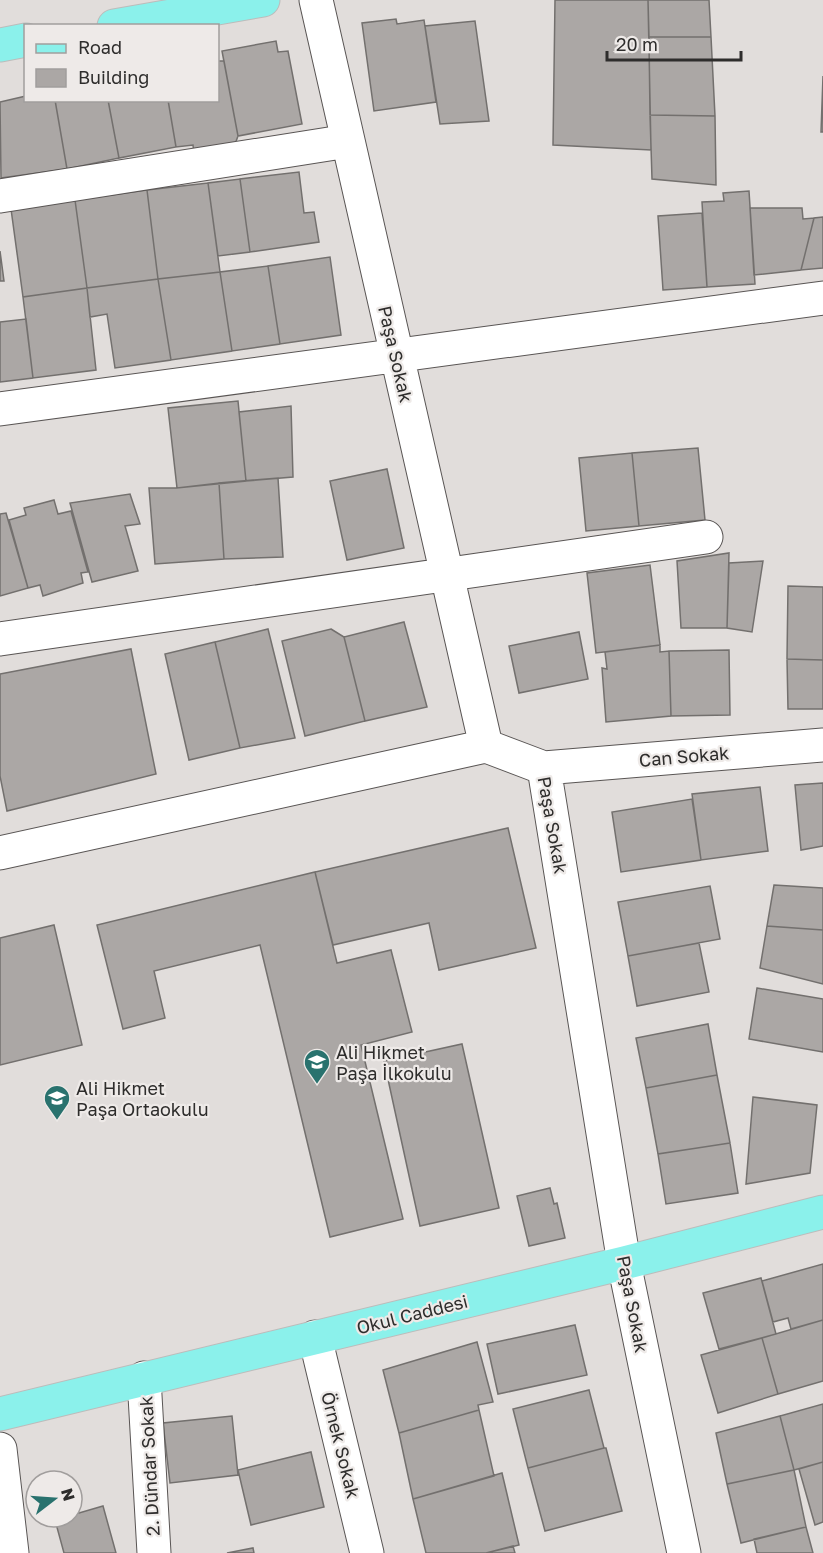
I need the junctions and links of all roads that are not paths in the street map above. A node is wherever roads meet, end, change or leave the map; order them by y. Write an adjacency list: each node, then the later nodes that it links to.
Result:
1 (316, 0): 6 (street, Paşa Sokak)
2 (254, 1): 3 (main road)
3 (125, 24)
4 (24, 40): 5 (main road)
5 (0, 45)
6 (348, 141): 7 (street); 9 (street, Paşa Sokak)
7 (0, 196)
8 (823, 298): 9 (street)
9 (396, 355): 10 (street); 12 (street, Paşa Sokak)
10 (0, 409)
11 (706, 537): 12 (street)
12 (446, 574): 13 (street); 15 (street, Paşa Sokak)
13 (0, 639)
14 (823, 745): 16 (street, Can Sokak)
15 (486, 746): 16 (street, Paşa Sokak); 17 (street)
16 (544, 768): 19 (street, Paşa Sokak)
17 (0, 853)
18 (823, 1212): 19 (main road, Okul Caddesi)
19 (624, 1263): 20 (main road, Okul Caddesi); 27 (street, Paşa Sokak)
20 (315, 1337): 21 (main road, Okul Caddesi); 26 (street, Örnek Sokak)
21 (144, 1378): 22 (main road, Okul Caddesi); 25 (street, 2. Dündar Sokak)
22 (0, 1414)
23 (0, 1449): 24 (street)
24 (12, 1553)
25 (154, 1553)
26 (367, 1553)
27 (684, 1553)

